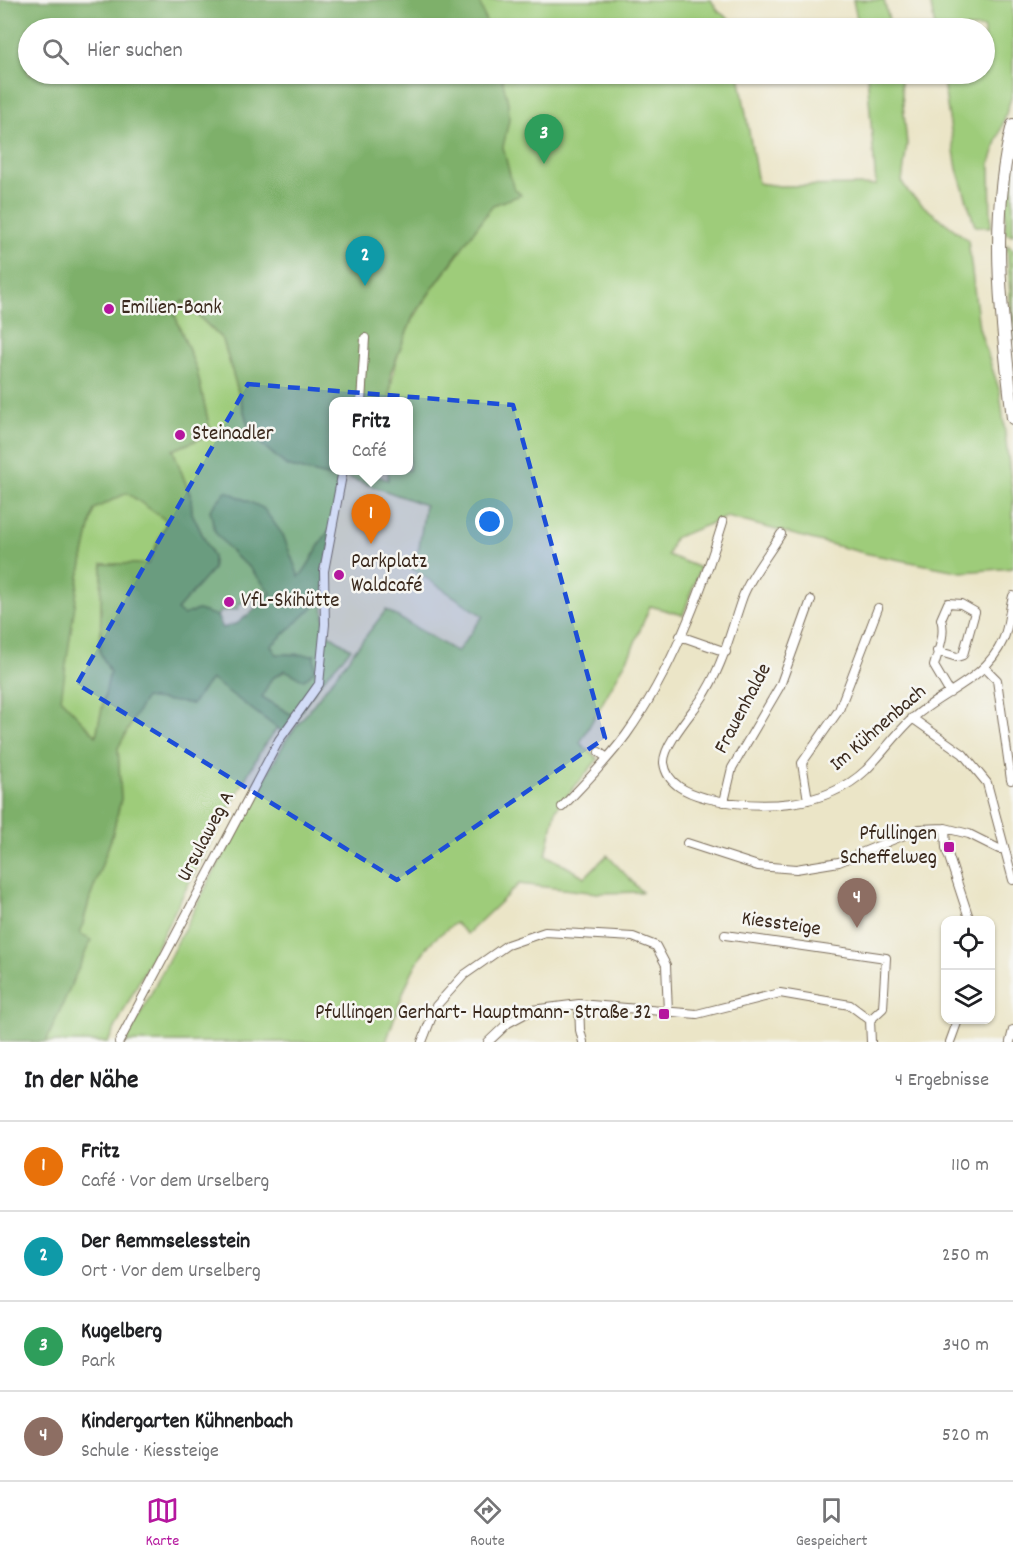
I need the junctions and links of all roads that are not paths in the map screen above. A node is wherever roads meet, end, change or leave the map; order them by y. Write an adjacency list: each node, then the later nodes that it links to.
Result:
1 (1013, 125): 4 (main road)
2 (365, 338): 3 (street)
3 (361, 397)
4 (1013, 418)
5 (342, 475): 34 (street, Ursulaweg A)
6 (723, 522): 11 (street)
7 (781, 534): 13 (street, Im Kühnenbach)
8 (1013, 596): 14 (street, Im Kühnenbach)
9 (811, 600): 21 (street, Frauenhalde)
10 (878, 608): 20 (street)
11 (680, 636): 13 (street); 18 (street)
12 (937, 651): 12 (street); 15 (street)
13 (726, 652): 21 (street, Im Kühnenbach)
14 (985, 668): 15 (street, Im Kühnenbach); 19 (street)
15 (950, 693): 16 (street, Im Kühnenbach)
16 (912, 718): 20 (street, Im Kühnenbach); 25 (street)
17 (599, 752): 18 (street)
18 (607, 758): 22 (street)
19 (1011, 780)
20 (808, 800): 21 (street, Im Kühnenbach)
21 (724, 802)
22 (562, 807)
23 (945, 828): 24 (street); 25 (street); 27 (street)
24 (687, 843)
25 (1003, 849): 26 (street)
26 (1013, 880)
27 (967, 916)
28 (725, 935): 31 (street, Kiessteige)
29 (579, 1004): 30 (street); 36 (street); 37 (street)
30 (668, 1012): 31 (street); 35 (street)
31 (870, 1020): 38 (street)
32 (957, 1024): 39 (street)
33 (1013, 1030): 40 (street)
34 (119, 1042)
35 (422, 1042)
36 (488, 1042)
37 (584, 1042)
38 (871, 1042)
39 (950, 1042)
40 (1010, 1042)

